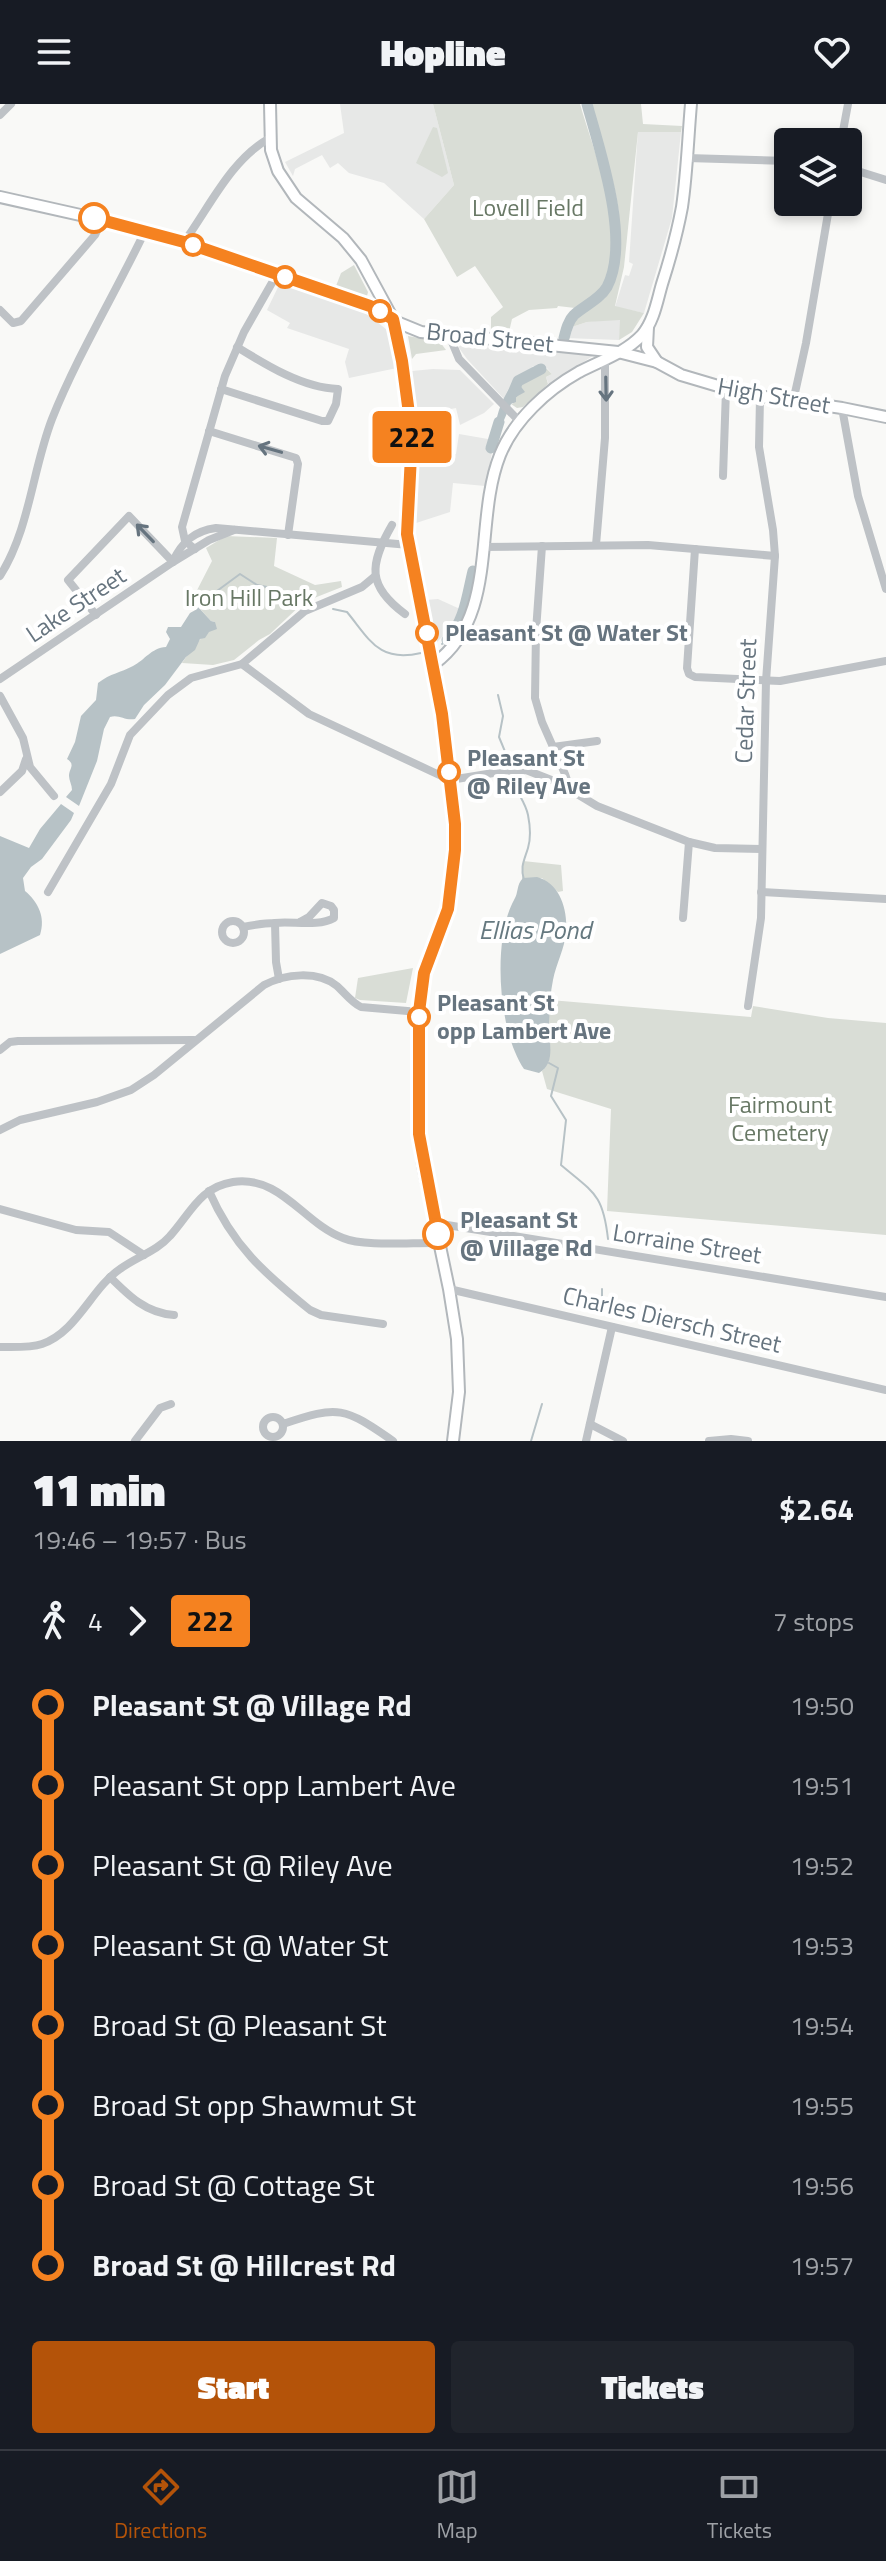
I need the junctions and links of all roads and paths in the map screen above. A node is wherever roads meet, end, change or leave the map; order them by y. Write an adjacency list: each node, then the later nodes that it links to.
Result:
1 (11, 104): 5 (street)
2 (270, 104): 7 (main road)
3 (691, 104): 8 (main road)
4 (848, 104): 6 (street)
5 (0, 115)
6 (844, 128)
7 (270, 138): 16 (street); 19 (main road)
8 (687, 158): 9 (street); 20 (main road)
9 (774, 161)
10 (862, 172): 11 (street)
11 (886, 180)
12 (0, 197): 14 (main road, Broad Street)
13 (828, 216): 29 (street)
14 (102, 220): 15 (main road, Broad Street); 18 (street)
15 (145, 231): 16 (main road, Broad Street); 48 (street)
16 (184, 242): 17 (main road, Broad Street)
17 (277, 274): 19 (main road, Broad Street); 22 (street)
18 (0, 310)
19 (393, 319): 21 (main road, Broad Street); 40 (main road)
20 (649, 325): 23 (main road); 25 (main road)
21 (449, 335): 23 (main road, Broad Street); 32 (street)
22 (237, 347): 26 (street); 26 (street)
23 (618, 352): 24 (main road); 25 (main road, High Street)
24 (605, 360): 32 (main road); 41 (street, one-way to 41)
25 (657, 362): 27 (main road, High Street)
26 (221, 389): 33 (street)
27 (726, 390): 28 (main road, High Street); 34 (street)
28 (760, 398): 29 (main road, High Street); 46 (street, Cedar Street)
29 (793, 402): 30 (main road, High Street)
30 (842, 408): 31 (main road, High Street); 50 (street)
31 (886, 417)
32 (517, 419): 43 (main road)
33 (209, 431): 37 (street, one-way to 33); 38 (street)
34 (723, 476)
35 (392, 525): 39 (street)
36 (234, 530): 37 (street); 38 (street); 44 (street, Lake Street)
37 (288, 535): 39 (street)
38 (190, 538): 44 (street); 47 (street, Lake Street)
39 (383, 543): 40 (street); 49 (street)
40 (409, 545): 55 (main road)
41 (596, 545): 42 (street); 45 (street)
42 (542, 546): 43 (street); 60 (street)
43 (483, 547): 55 (main road)
44 (195, 549): 47 (street, Lake Street)
45 (695, 549): 46 (street); 57 (street)
46 (775, 556): 57 (street, Cedar Street)
47 (173, 562): 52 (street, Lake Street); 52 (street, one-way to 52)
48 (0, 576)
49 (374, 577): 51 (street); 54 (street)
50 (886, 589)
51 (405, 614)
52 (96, 615): 56 (street, Lake Street)
53 (886, 661): 57 (street)
54 (242, 664): 62 (street); 68 (street)
55 (434, 664): 62 (main road)
56 (0, 679)
57 (766, 681): 67 (street, Cedar Street)
58 (0, 696): 61 (street)
59 (597, 741): 60 (street)
60 (553, 747): 63 (street)
61 (27, 758): 64 (street); 65 (street)
62 (450, 780): 63 (street); 77 (main road)
63 (570, 789): 66 (street)
64 (0, 792)
65 (54, 796)
66 (689, 842): 67 (street); 71 (street)
67 (761, 849): 69 (street, Cedar Street)
68 (48, 892)
69 (761, 892): 70 (street); 76 (street, Cedar Street)
70 (886, 899)
71 (683, 918)
72 (300, 922): 73 (street)
73 (275, 923): 74 (street); 75 (street)
74 (243, 927)
75 (279, 979): 77 (street); 78 (street)
76 (748, 1006)
77 (419, 1012): 83 (main road)
78 (195, 1040): 79 (street); 80 (street)
79 (0, 1050)
80 (0, 1130)
81 (209, 1191): 84 (street); 85 (street); 90 (street)
82 (0, 1209): 85 (street)
83 (435, 1223): 84 (main road); 88 (street, Lorraine Street)
84 (440, 1243): 87 (main road)
85 (144, 1255): 86 (street)
86 (110, 1277): 89 (street); 92 (street)
87 (449, 1289): 91 (street, Charles Diersch Street); 99 (main road)
88 (886, 1297)
89 (174, 1315)
90 (383, 1324)
91 (612, 1327): 93 (street, Charles Diersch Street); 96 (street)
92 (1, 1347)
93 (886, 1390)
94 (171, 1404): 97 (street)
95 (283, 1424): 98 (street)
96 (590, 1424): 100 (street); 101 (street)
97 (135, 1441)
98 (393, 1441)
99 (453, 1441)
100 (586, 1441)
101 (623, 1441)
102 (709, 1441): 103 (street)
103 (748, 1441)

